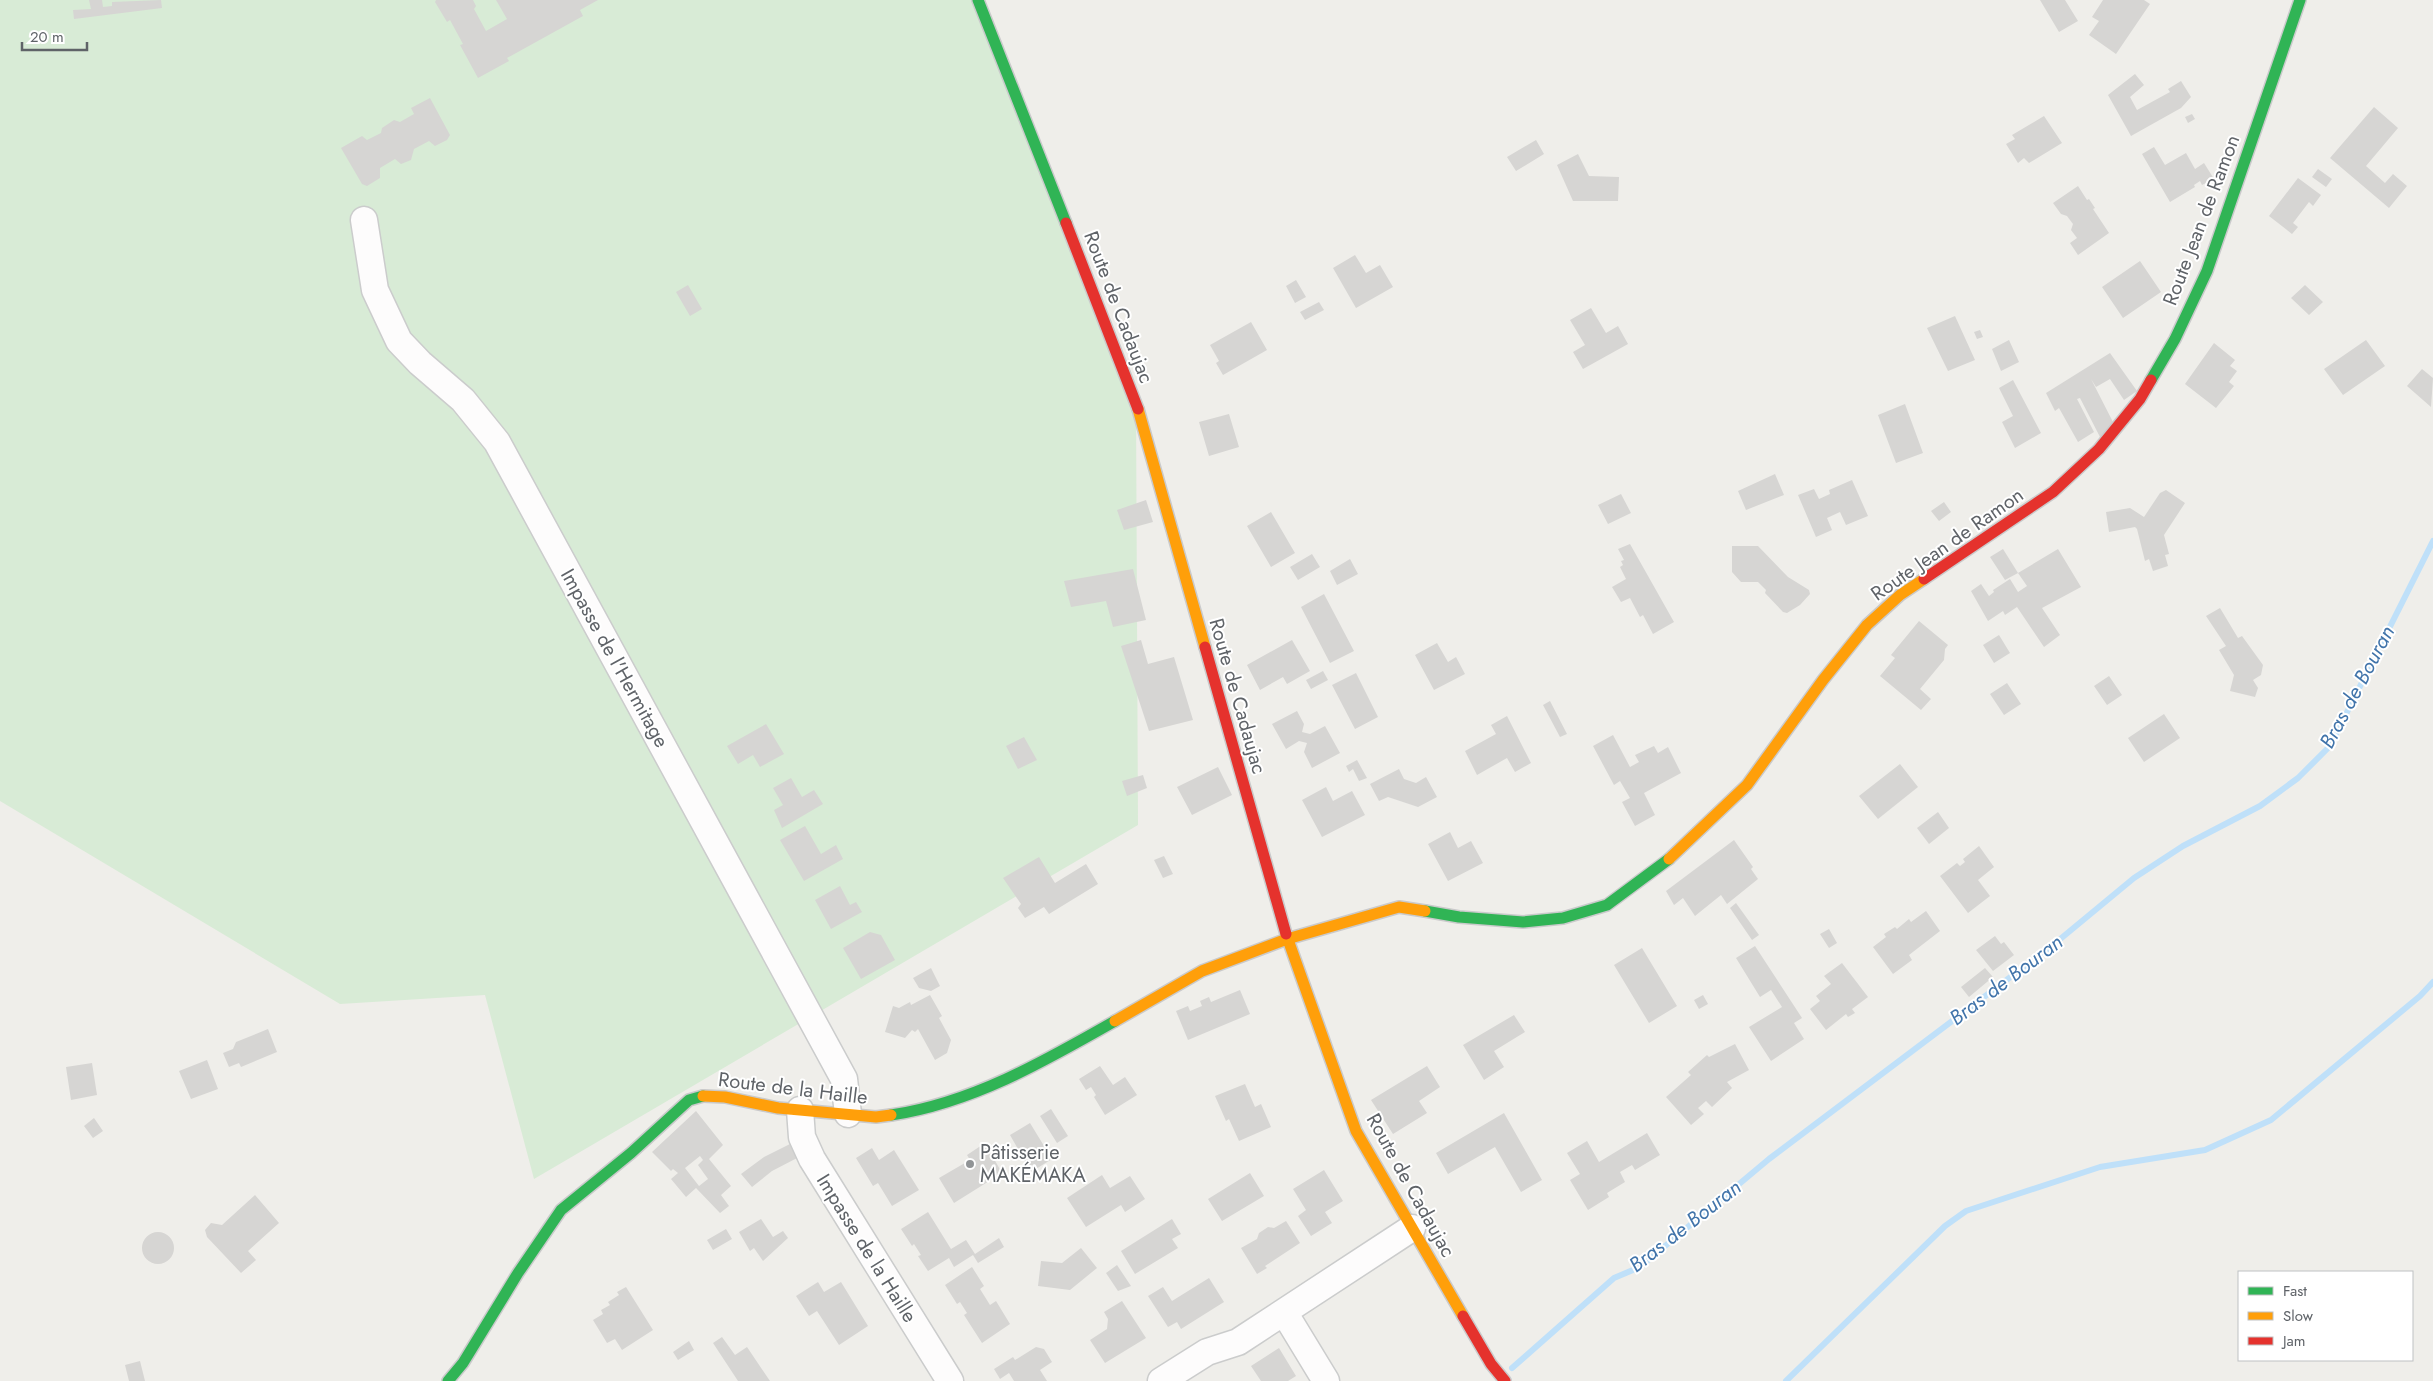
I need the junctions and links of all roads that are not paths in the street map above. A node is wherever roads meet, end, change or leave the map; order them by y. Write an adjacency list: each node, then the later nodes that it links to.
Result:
1 (978, 0): 4 (street, Route de Cadaujac)
2 (2300, 0): 4 (street, Route Jean de Ramon)
3 (364, 220): 6 (street, Impasse de l'Hermitage)
4 (1287, 939): 6 (street, Route de la Haille); 7 (street, Route de Cadaujac)
5 (800, 1110): 6 (street, Route de la Haille); 9 (street, Route de la Haille); 10 (street, Impasse de la Haille)
6 (848, 1114)
7 (1412, 1228): 8 (street); 13 (street, Route de Cadaujac)
8 (1284, 1312): 11 (street); 12 (street)
9 (448, 1381)
10 (950, 1381)
11 (1162, 1381)
12 (1326, 1381)
13 (1505, 1381)

